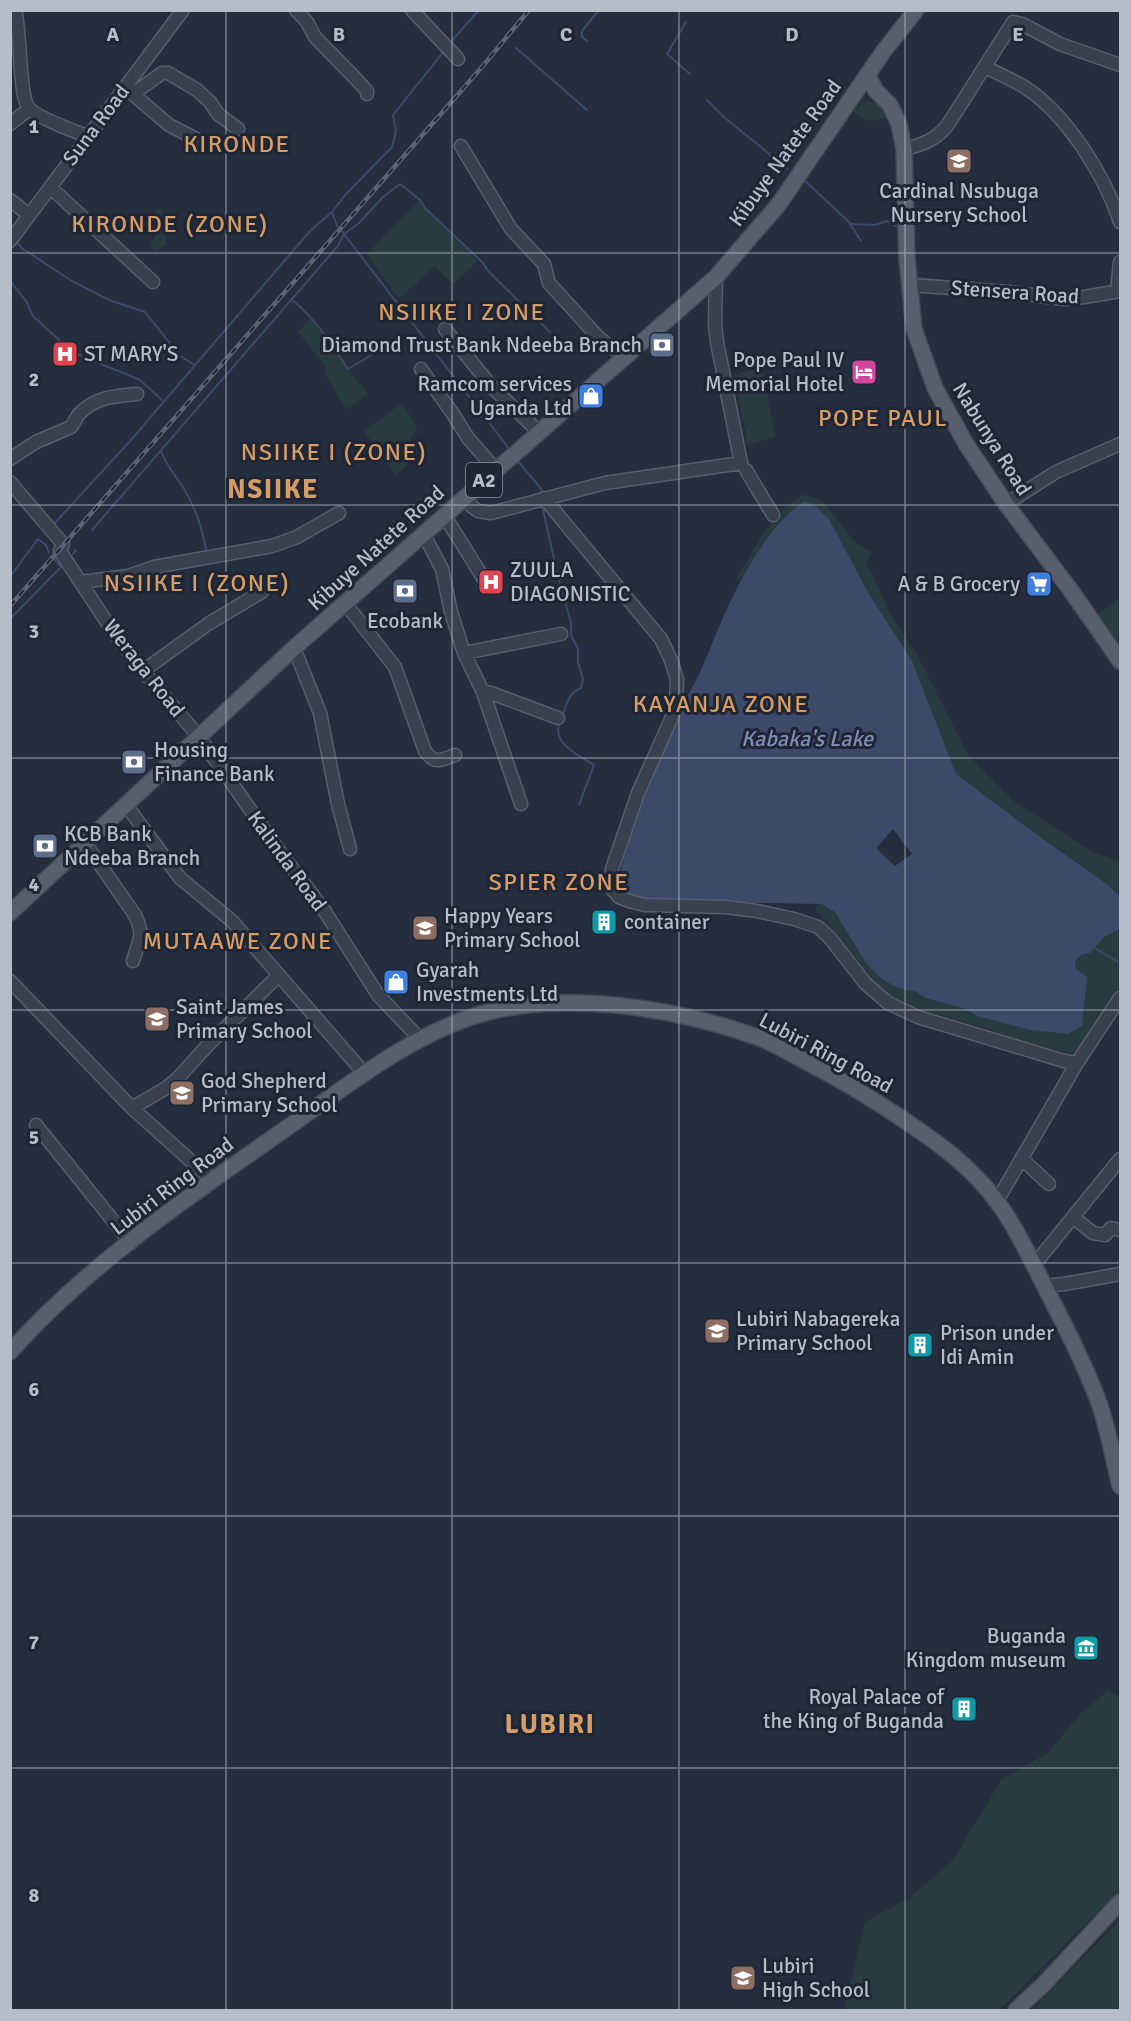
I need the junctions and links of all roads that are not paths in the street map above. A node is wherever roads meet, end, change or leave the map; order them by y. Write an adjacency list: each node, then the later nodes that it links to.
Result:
1 (15, 10): 12 (street)
2 (183, 10): 10 (street, Suna Road)
3 (296, 10): 11 (street)
4 (412, 10): 6 (street)
5 (916, 10): 9 (main road, Kibuye Natete Road / A2)
6 (450, 52)
7 (1120, 65): 8 (street)
8 (985, 67): 18 (street); 22 (street)
9 (867, 75): 18 (main road, Nabunya Road); 25 (main road, Kibuye Natete Road / A2)
10 (129, 90): 14 (street); 15 (street, Suna Road); 16 (street)
11 (367, 94)
12 (29, 109): 13 (street); 15 (street)
13 (10, 124)
14 (238, 129)
15 (87, 136): 19 (street, Suna Road)
16 (198, 140)
17 (461, 146): 30 (street)
18 (904, 149): 27 (main road, Nabunya Road)
19 (50, 187): 21 (street, Suna Road); 26 (street)
20 (10, 200): 21 (street)
21 (29, 215): 23 (street, Suna Road)
22 (1120, 222)
23 (10, 241)
24 (1120, 262): 28 (street)
25 (716, 277): 30 (main road, Kibuye Natete Road / A2); 39 (street)
26 (153, 282)
27 (909, 285): 28 (street, Stensera Road); 41 (main road, Nabunya Road)
28 (1119, 291)
29 (445, 329): 33 (street)
30 (625, 357): 33 (main road, Kibuye Natete Road / A2)
31 (421, 369): 36 (street)
32 (137, 394): 35 (street)
33 (540, 433): 36 (main road, Kibuye Natete Road / A2)
34 (1120, 444): 41 (street)
35 (10, 459)
36 (496, 470): 40 (main road, Kibuye Natete Road / A2)
37 (746, 470): 44 (street)
38 (10, 482): 46 (street, Weraga Road)
39 (544, 498): 40 (street); 69 (street)
40 (462, 499): 43 (main road, Kibuye Natete Road / A2)
41 (1006, 504): 53 (main road, Nabunya Road)
42 (339, 513): 46 (street)
43 (444, 515): 45 (main road, Kibuye Natete Road / A2); 47 (street)
44 (773, 515)
45 (423, 533): 49 (main road, Kibuye Natete Road / A2); 52 (street)
46 (81, 582): 54 (street, Weraga Road)
47 (487, 584)
48 (263, 591): 54 (street)
49 (345, 603): 51 (main road, Kibuye Natete Road / A2); 58 (street)
50 (561, 634): 52 (street)
51 (294, 648): 57 (main road, Kibuye Natete Road / A2); 62 (street)
52 (464, 653): 55 (street)
53 (1120, 659)
54 (143, 671): 57 (street, Weraga Road)
55 (483, 692): 56 (street); 59 (street)
56 (558, 718)
57 (200, 738): 60 (main road, Kibuye Natete Road / A2); 68 (street, Kalinda Road)
58 (455, 755)
59 (521, 804)
60 (126, 805): 61 (main road, Kibuye Natete Road / A2); 65 (street)
61 (85, 843): 63 (main road, Kibuye Natete Road / A2); 64 (street)
62 (350, 849)
63 (12, 909)
64 (133, 961)
65 (279, 975): 70 (street); 71 (street)
66 (10, 981): 71 (street)
67 (1120, 998): 69 (street)
68 (420, 1039): 70 (main road, Lubiri Ring Road); 77 (main road, Lubiri Ring Road)
69 (1077, 1063): 74 (street)
70 (364, 1073): 75 (main road, Lubiri Ring Road)
71 (132, 1108): 75 (street)
72 (36, 1125): 80 (street)
73 (1120, 1159): 78 (street)
74 (1022, 1160): 76 (street); 77 (street)
75 (212, 1180): 80 (main road, Lubiri Ring Road)
76 (1049, 1184)
77 (997, 1201): 81 (main road, Lubiri Ring Road)
78 (1074, 1218): 79 (street); 81 (street)
79 (1120, 1230)
80 (130, 1242): 84 (main road, Lubiri Ring Road)
81 (1034, 1265): 83 (main road, Lubiri Ring Road)
82 (1120, 1274): 83 (street)
83 (1044, 1286): 85 (main road, Lubiri Ring Road)
84 (10, 1352)
85 (1120, 1486)
86 (1120, 1902): 87 (main road)
87 (1016, 2010)

